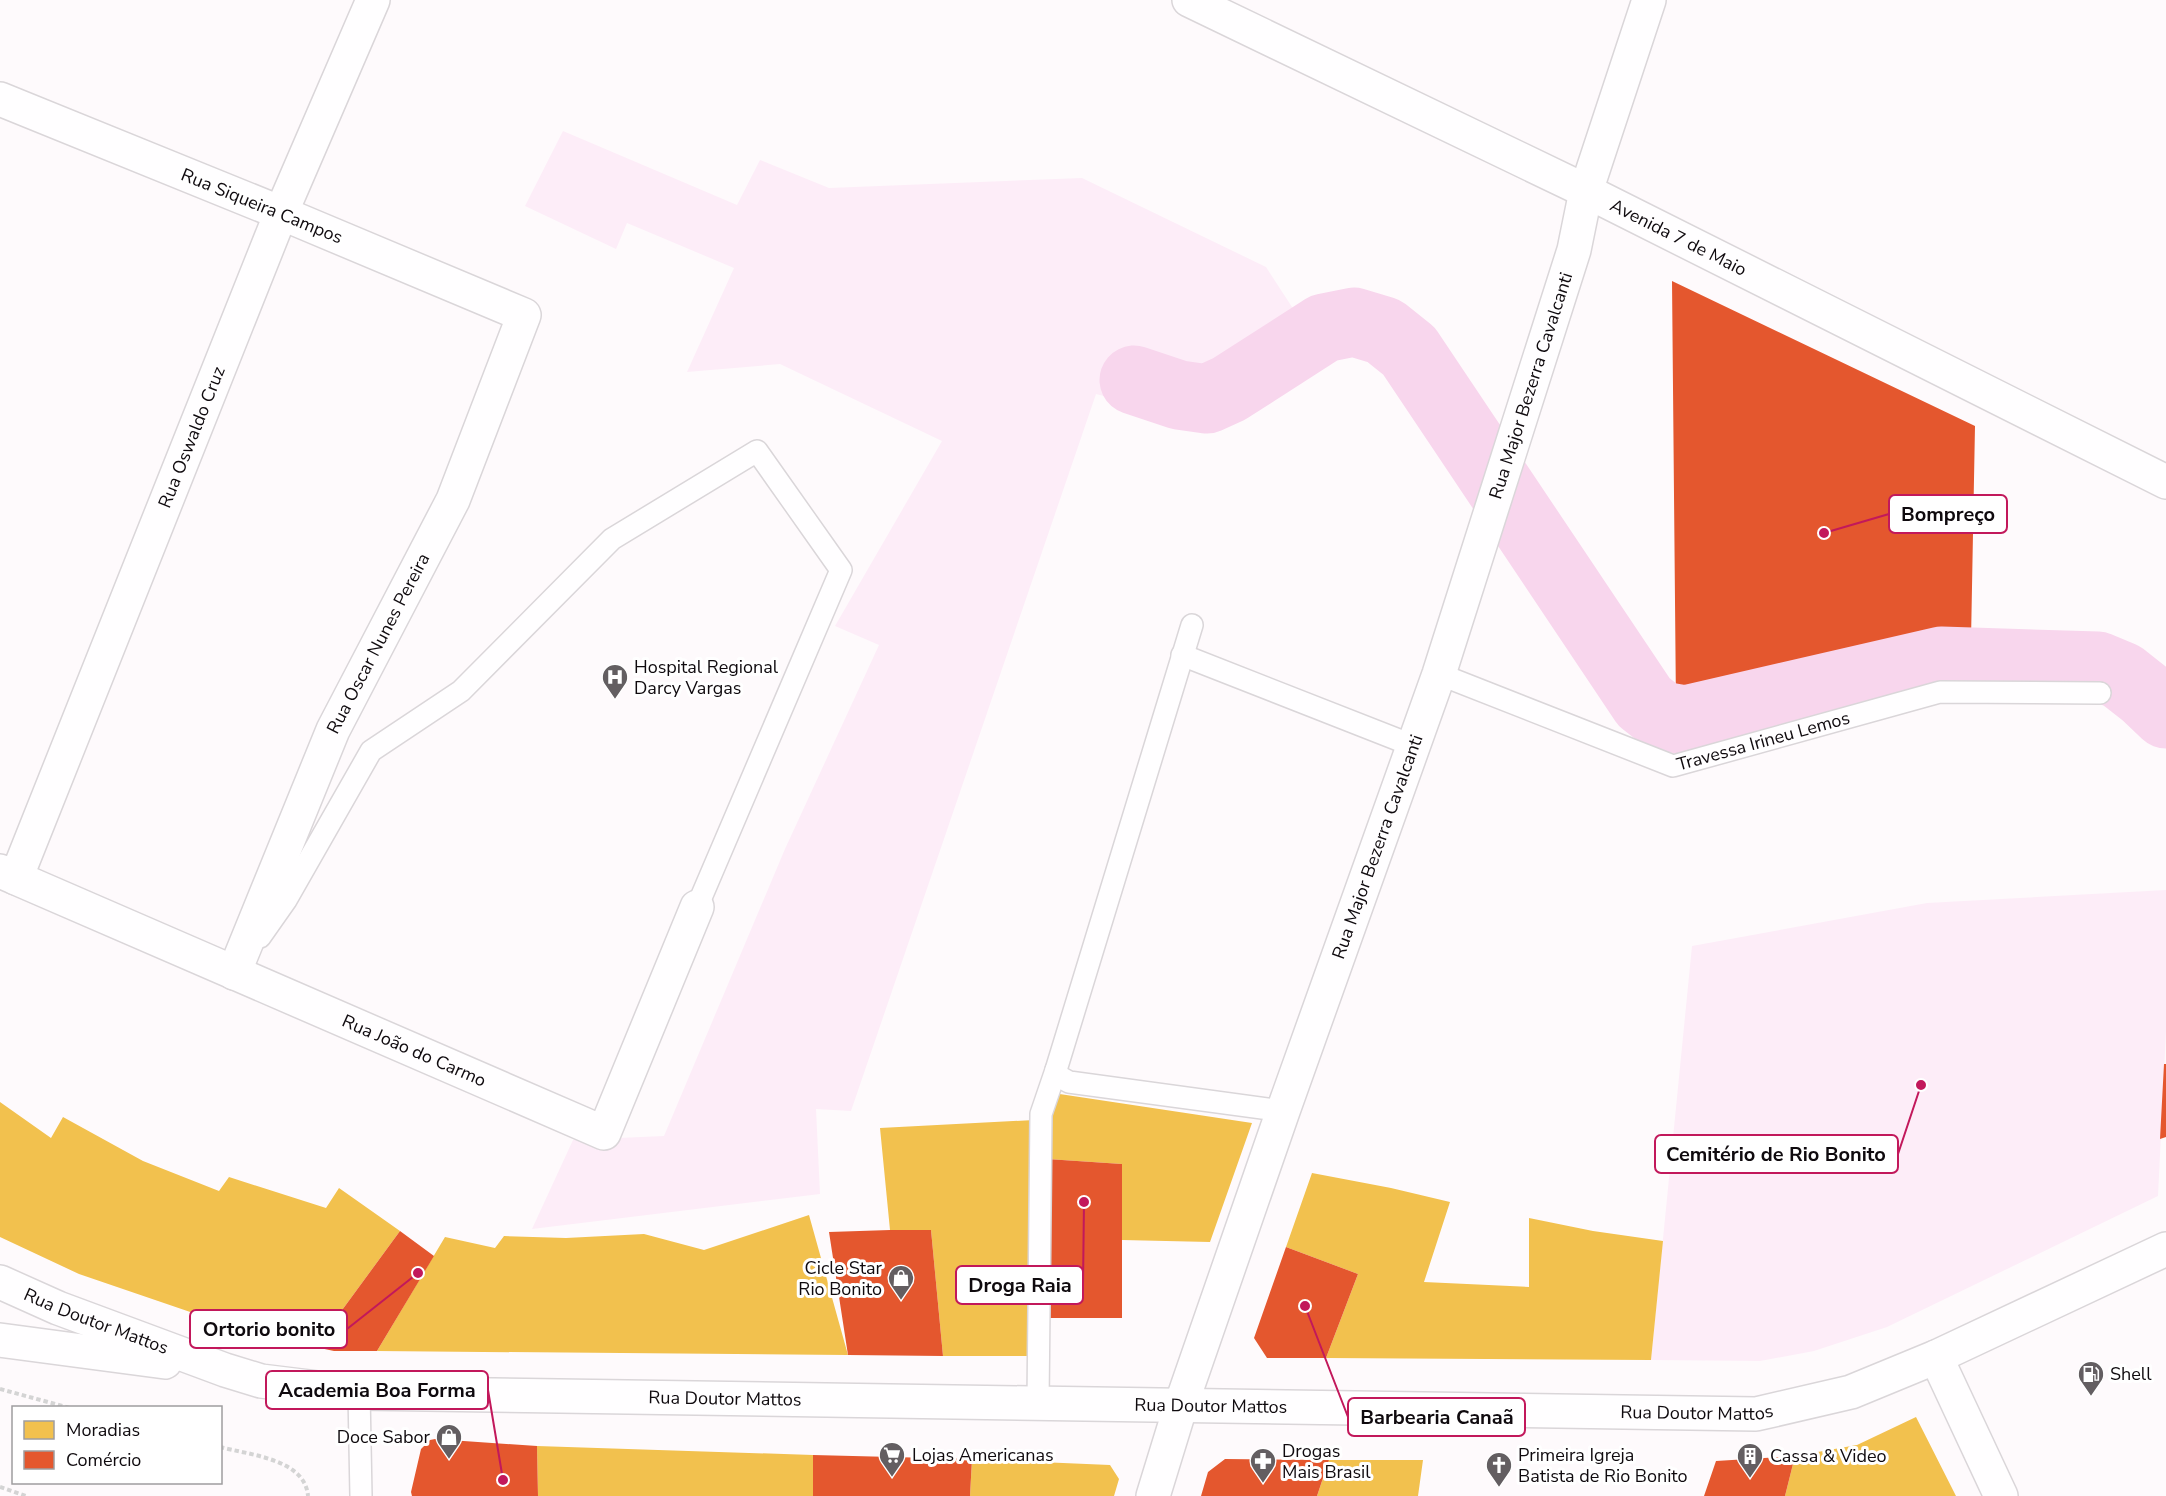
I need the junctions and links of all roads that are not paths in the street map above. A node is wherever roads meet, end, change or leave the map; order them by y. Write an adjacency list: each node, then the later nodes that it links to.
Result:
1 (373, 0): 6 (main road, Rua Oswaldo Cruz)
2 (1649, 0): 5 (main road, Rua Major Bezerra Cavalcanti)
3 (1204, 4): 5 (main road, Avenida 7 de Maio)
4 (0, 99): 6 (main road, Rua Siqueira Campos)
5 (1586, 191): 8 (main road, Avenida 7 de Maio); 11 (main road, Rua Major Bezerra Cavalcanti)
6 (281, 213): 7 (main road, Rua Siqueira Campos); 14 (main road, Rua Oswaldo Cruz)
7 (524, 315): 16 (main road, Rua Oscar Nunes Pereira)
8 (2166, 482)
9 (1192, 625): 10 (lane)
10 (1182, 655): 13 (lane); 17 (lane)
11 (1439, 674): 12 (lane, Travessa Irineu Lemos); 13 (main road, Rua Major Bezerra Cavalcanti)
12 (2100, 693)
13 (1414, 746): 18 (main road, Rua Major Bezerra Cavalcanti)
14 (8, 874): 16 (main road, Rua João do Carmo)
15 (697, 907): 16 (main road, Rua João do Carmo); 16 (lane)
16 (234, 973)
17 (1056, 1070): 18 (lane); 25 (lane)
18 (1283, 1112): 26 (main road, Rua Major Bezerra Cavalcanti)
19 (2166, 1249): 22 (main road, Rua Doutor Mattos)
20 (0, 1282): 23 (main road, Rua Doutor Mattos)
21 (0, 1340): 23 (main road, Rua Doutor Mattos)
22 (1936, 1357): 26 (main road, Rua Doutor Mattos); 29 (main road)
23 (225, 1370): 24 (main road, Rua Doutor Mattos)
24 (359, 1393): 25 (main road, Rua Doutor Mattos); 27 (lane)
25 (1038, 1403): 26 (main road, Rua Doutor Mattos)
26 (1181, 1406): 28 (main road, Rua Major Bezerra Cavalcanti)
27 (361, 1496)
28 (1153, 1496)
29 (2001, 1496)

